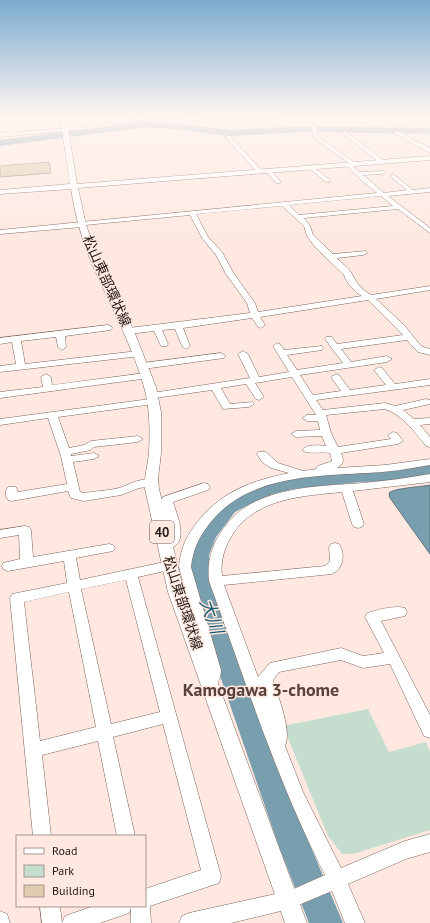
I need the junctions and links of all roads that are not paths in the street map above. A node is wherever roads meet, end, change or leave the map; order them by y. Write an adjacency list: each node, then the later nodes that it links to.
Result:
1 (70, 159): 16 (main road, 松山東部環状線 / 40)
2 (248, 159): 10 (street)
3 (343, 159): 7 (street)
4 (378, 159): 6 (street)
5 (417, 159): 6 (main road)
6 (382, 162): 7 (main road)
7 (351, 165): 8 (main road); 12 (street)
8 (312, 168): 9 (main road); 14 (street)
9 (269, 171): 10 (main road); 15 (street)
10 (260, 172): 16 (main road)
11 (382, 172): 12 (street)
12 (358, 174): 21 (street)
13 (393, 176): 19 (street)
14 (328, 181)
15 (278, 182)
16 (74, 187): 20 (main road); 27 (main road, 松山東部環状線 / 40)
17 (337, 190): 22 (street)
18 (430, 190): 19 (street)
19 (411, 191): 21 (street)
20 (0, 192)
21 (382, 194): 22 (street); 24 (street)
22 (345, 197): 23 (street)
23 (284, 204): 25 (street); 26 (street)
24 (400, 207): 26 (street); 28 (street)
25 (192, 212): 27 (street); 35 (street)
26 (298, 217): 31 (street)
27 (82, 224): 29 (street); 41 (main road, 松山東部環状線 / 40)
28 (430, 231)
29 (0, 232)
30 (363, 253): 31 (street)
31 (331, 256): 33 (street)
32 (430, 288): 33 (street)
33 (370, 298): 34 (street); 43 (street)
34 (302, 308): 35 (street); 36 (street)
35 (255, 316): 37 (street); 38 (street)
36 (309, 318)
37 (261, 325)
38 (178, 326): 40 (street); 48 (street)
39 (108, 328): 42 (street)
40 (157, 328): 41 (street); 47 (street)
41 (129, 331): 56 (main road, 松山東部環状線 / 40)
42 (60, 334): 44 (street); 49 (street)
43 (409, 337): 50 (street); 52 (street)
44 (16, 339): 46 (street); 58 (street)
45 (329, 339): 50 (street)
46 (0, 340)
47 (164, 344)
48 (186, 346)
49 (62, 347)
50 (335, 347): 57 (street)
51 (319, 348): 61 (street)
52 (430, 352)
53 (243, 354): 64 (street)
54 (221, 356): 56 (street)
55 (387, 359): 57 (street)
56 (142, 365): 58 (street); 68 (street); 72 (main road, 松山東部環状線 / 40)
57 (349, 365): 61 (street)
58 (21, 367): 59 (street)
59 (0, 370)
60 (379, 370): 67 (street)
61 (294, 374): 64 (street); 73 (street)
62 (46, 377): 68 (street)
63 (336, 377): 69 (street)
64 (253, 381): 66 (street); 71 (street)
65 (430, 382): 67 (street)
66 (215, 386): 72 (street); 75 (street)
67 (392, 387): 69 (street)
68 (48, 389): 70 (street)
69 (348, 393): 73 (street)
70 (0, 395)
71 (259, 397)
72 (153, 398): 77 (street); 96 (main road, 松山東部環状線 / 40)
73 (310, 398): 78 (street)
74 (426, 402): 76 (street)
75 (249, 404)
76 (395, 409): 78 (street); 82 (street)
77 (52, 415): 81 (street); 91 (street)
78 (321, 415): 79 (street); 83 (street)
79 (307, 418)
80 (430, 421): 82 (street)
81 (0, 422)
82 (412, 422): 87 (street)
83 (326, 433): 84 (street); 89 (street)
84 (296, 434)
85 (393, 435): 89 (street)
86 (138, 439): 91 (street)
87 (430, 444)
88 (307, 450): 89 (street)
89 (334, 451): 94 (street)
90 (262, 454): 94 (street)
91 (65, 456): 92 (street); 97 (street)
92 (94, 456)
93 (430, 462): 94 (street)
94 (301, 474): 115 (street)
95 (430, 478): 99 (street)
96 (151, 483): 97 (street); 103 (main road, 松山東部環状線 / 40)
97 (73, 487): 100 (street)
98 (204, 487): 103 (street)
99 (346, 488): 101 (street); 111 (street)
100 (12, 490)
101 (358, 524)
102 (0, 534): 107 (street)
103 (165, 546): 109 (main road, 松山東部環状線 / 40)
104 (335, 547): 111 (street)
105 (109, 548): 106 (street)
106 (69, 555): 107 (street); 112 (street)
107 (27, 563): 108 (street)
108 (8, 566)
109 (169, 566): 110 (street); 115 (main road, 松山東部環状線 / 40)
110 (131, 575): 112 (street); 116 (street)
111 (216, 581): 120 (street)
112 (74, 586): 118 (street); 119 (street)
113 (400, 612): 114 (street)
114 (394, 658): 117 (street); 120 (street)
115 (209, 682): 125 (main road, 松山東部環状線 / 40)
116 (170, 716): 118 (street); 126 (street)
117 (430, 731)
118 (104, 732): 119 (street); 122 (street)
119 (33, 750): 121 (street)
120 (282, 757): 124 (street)
121 (42, 835)
122 (126, 835)
123 (430, 843): 124 (street)
124 (333, 880): 125 (street); 135 (street)
125 (295, 897): 133 (street); 134 (main road, 松山東部環状線 / 40)
126 (146, 898)
127 (50, 907): 130 (street)
128 (119, 907): 131 (street)
129 (140, 907): 132 (street)
130 (52, 923)
131 (72, 923)
132 (141, 923)
133 (189, 923)
134 (296, 923)
135 (355, 923)

